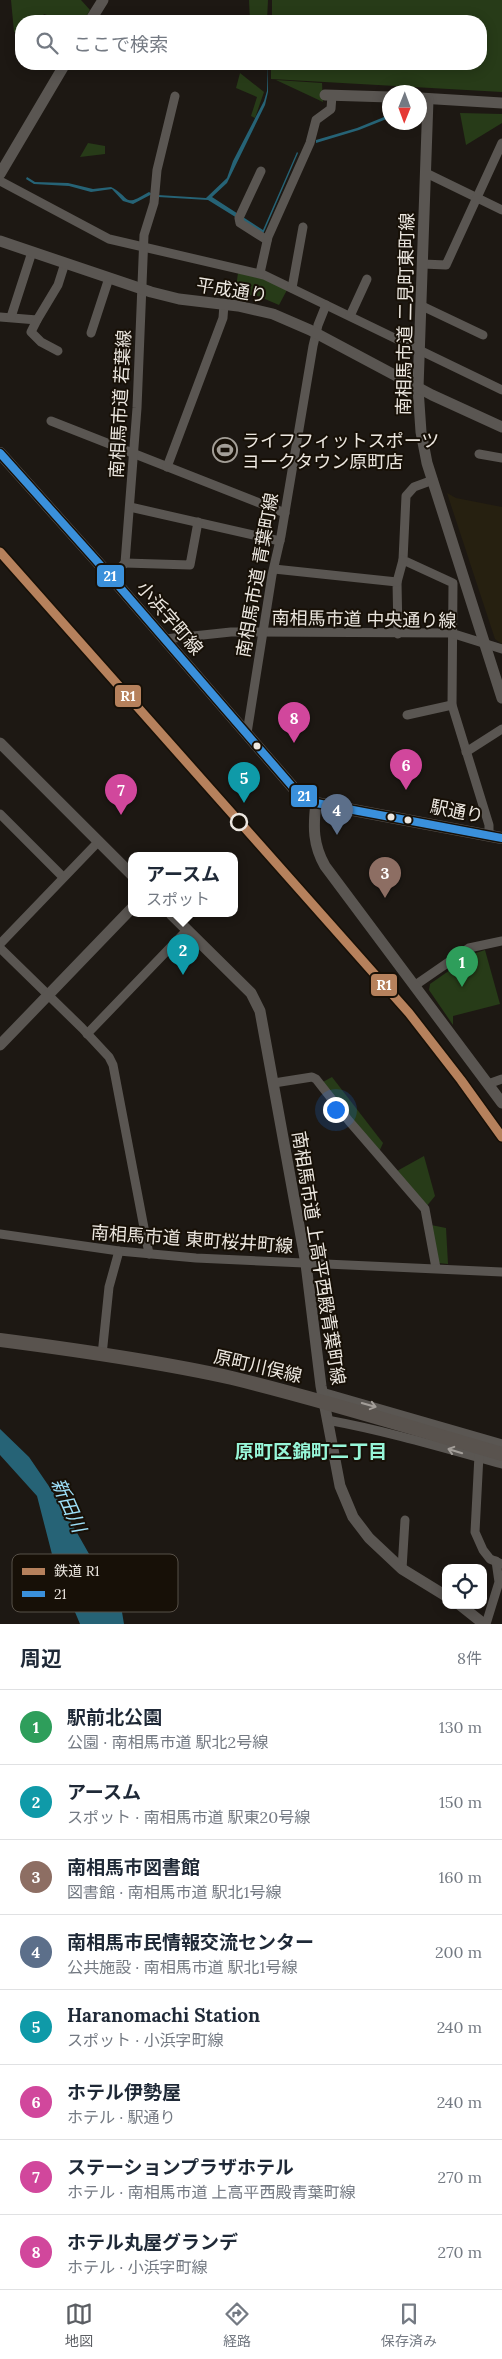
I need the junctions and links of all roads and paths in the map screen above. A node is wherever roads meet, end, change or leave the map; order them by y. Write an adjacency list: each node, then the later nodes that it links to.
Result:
1 (103, 0): 2 (street)
2 (94, 15)
3 (61, 70): 13 (street)
4 (328, 95): 6 (street); 19 (street)
5 (176, 96): 20 (street, 南相馬市道 若葉線)
6 (382, 97)
7 (427, 99): 8 (street)
8 (502, 103)
9 (425, 130): 12 (street, 南相馬市道 二見町東町線)
10 (502, 143): 15 (street)
11 (261, 171): 19 (street)
12 (426, 173): 15 (street); 23 (street, 南相馬市道 二見町東町線)
13 (0, 174)
14 (0, 181): 20 (street)
15 (477, 198): 16 (street); 23 (street)
16 (502, 210)
17 (303, 227): 28 (street)
18 (0, 240): 21 (street, 平成通り)
19 (267, 240): 24 (street)
20 (144, 248): 24 (street); 27 (street, 南相馬市道 若葉線)
21 (32, 252): 22 (street, 平成通り); 34 (street)
22 (65, 263): 25 (street, 平成通り); 35 (street)
23 (423, 264): 31 (street, 南相馬市道 二見町東町線)
24 (260, 273): 28 (street)
25 (109, 278): 27 (street, 平成通り); 36 (street)
26 (367, 279): 33 (street)
27 (142, 288): 29 (street, 平成通り); 47 (street, 南相馬市道 若葉線)
28 (292, 288): 30 (street)
29 (224, 304): 37 (street, 平成通り); 49 (street)
30 (326, 305): 33 (street); 37 (street, 南相馬市道 青葉町線)
31 (422, 306): 38 (street); 39 (street, 南相馬市道 二見町東町線)
32 (0, 316): 34 (street)
33 (350, 316): 39 (street)
34 (11, 317): 35 (street)
35 (37, 320): 40 (street)
36 (91, 334)
37 (316, 334): 41 (street, 平成通り); 52 (street, 南相馬市道 青葉町線)
38 (483, 335)
39 (420, 350): 41 (street, 南相馬市道 二見町東町線); 42 (street)
40 (58, 351)
41 (418, 388): 44 (street, 平成通り); 50 (street, 南相馬市道 二見町東町線)
42 (502, 390)
43 (52, 422): 47 (street)
44 (502, 427)
45 (0, 453): 58 (main road, 小浜字町線)
46 (479, 454): 48 (street)
47 (133, 455): 49 (street); 51 (street, 南相馬市道 若葉線)
48 (502, 458)
49 (167, 467): 52 (street)
50 (432, 480): 55 (street); 60 (street, 南相馬市道 二見町東町線)
51 (130, 507): 53 (street); 56 (street, 南相馬市道 若葉線)
52 (285, 513): 54 (street, 南相馬市道 青葉町線)
53 (198, 522): 54 (street); 56 (street)
54 (280, 541): 57 (street, 南相馬市道 青葉町線)
55 (403, 560): 59 (street); 60 (street)
56 (125, 563): 58 (street)
57 (274, 569): 59 (street); 61 (street, 南相馬市道 青葉町線)
58 (111, 577): 64 (main road, 小浜字町線)
59 (398, 582): 63 (street)
60 (459, 582): 62 (street); 65 (street, 南相馬市道 二見町東町線)
61 (263, 632): 63 (street, 南相馬市道 中央通り線); 64 (street, 南相馬市道 中央通り線); 71 (street, 南相馬市道 青葉町線)
62 (451, 633): 63 (street, 南相馬市道 中央通り線); 65 (street, 南相馬市道 中央通り線); 68 (street)
63 (398, 634)
64 (165, 639): 71 (main road, 小浜字町線)
65 (485, 644): 66 (street, 南相馬市道 中央通り線); 67 (street, 南相馬市道 二見町東町線)
66 (502, 649)
67 (502, 698)
68 (452, 705): 69 (street); 73 (street)
69 (407, 715)
70 (502, 729): 73 (street)
71 (247, 733): 74 (main road, 小浜字町線)
72 (0, 743): 78 (street)
73 (466, 752): 76 (street)
74 (316, 803): 76 (main road, 駅通り); 87 (street)
75 (0, 814): 80 (street)
76 (489, 835): 77 (main road, 駅通り)
77 (502, 838)
78 (99, 841): 79 (street); 80 (street)
79 (128, 871)
80 (63, 877): 85 (street)
81 (128, 912): 88 (street)
82 (174, 917): 83 (street, 南相馬市道 上高平西殿青葉町線)
83 (187, 930): 89 (street); 92 (street, 南相馬市道 上高平西殿青葉町線)
84 (502, 941): 87 (street)
85 (0, 944)
86 (0, 948): 88 (street)
87 (414, 986): 93 (street)
88 (48, 995): 89 (street); 90 (street)
89 (87, 1034): 97 (street)
90 (0, 1045)
91 (502, 1079): 93 (street)
92 (274, 1083): 98 (street, 南相馬市道 上高平西殿青葉町線); 99 (street)
93 (488, 1084): 94 (street)
94 (502, 1103)
95 (0, 1234): 96 (street, 南相馬市道 東町桜井町線)
96 (119, 1251): 97 (street, 南相馬市道 東町桜井町線); 102 (street)
97 (149, 1254): 98 (street, 南相馬市道 東町桜井町線)
98 (306, 1264): 99 (street, 南相馬市道 東町桜井町線); 103 (street, 南相馬市道 上高平西殿青葉町線)
99 (436, 1268): 100 (street, 南相馬市道 東町桜井町線)
100 (502, 1272)
101 (0, 1340): 102 (main road, 原町川俣線)
102 (102, 1355): 103 (main road, 原町川俣線)
103 (323, 1397): 104 (street, 南相馬市道 上高平西殿青葉町線); 105 (street, one-way to 105); 106 (main road, 原町川俣線)
104 (327, 1420): 107 (street, one-way to 104); 111 (street, 南相馬市道 上高平西殿青葉町線)
105 (502, 1444)
106 (502, 1454)
107 (479, 1457): 108 (street); 110 (street)
108 (502, 1464)
109 (405, 1520): 111 (street)
110 (499, 1562): 114 (street)
111 (402, 1569): 112 (street, 南相馬市道 上高平西殿青葉町線)
112 (442, 1594)
113 (465, 1609): 114 (street)
114 (485, 1624)

